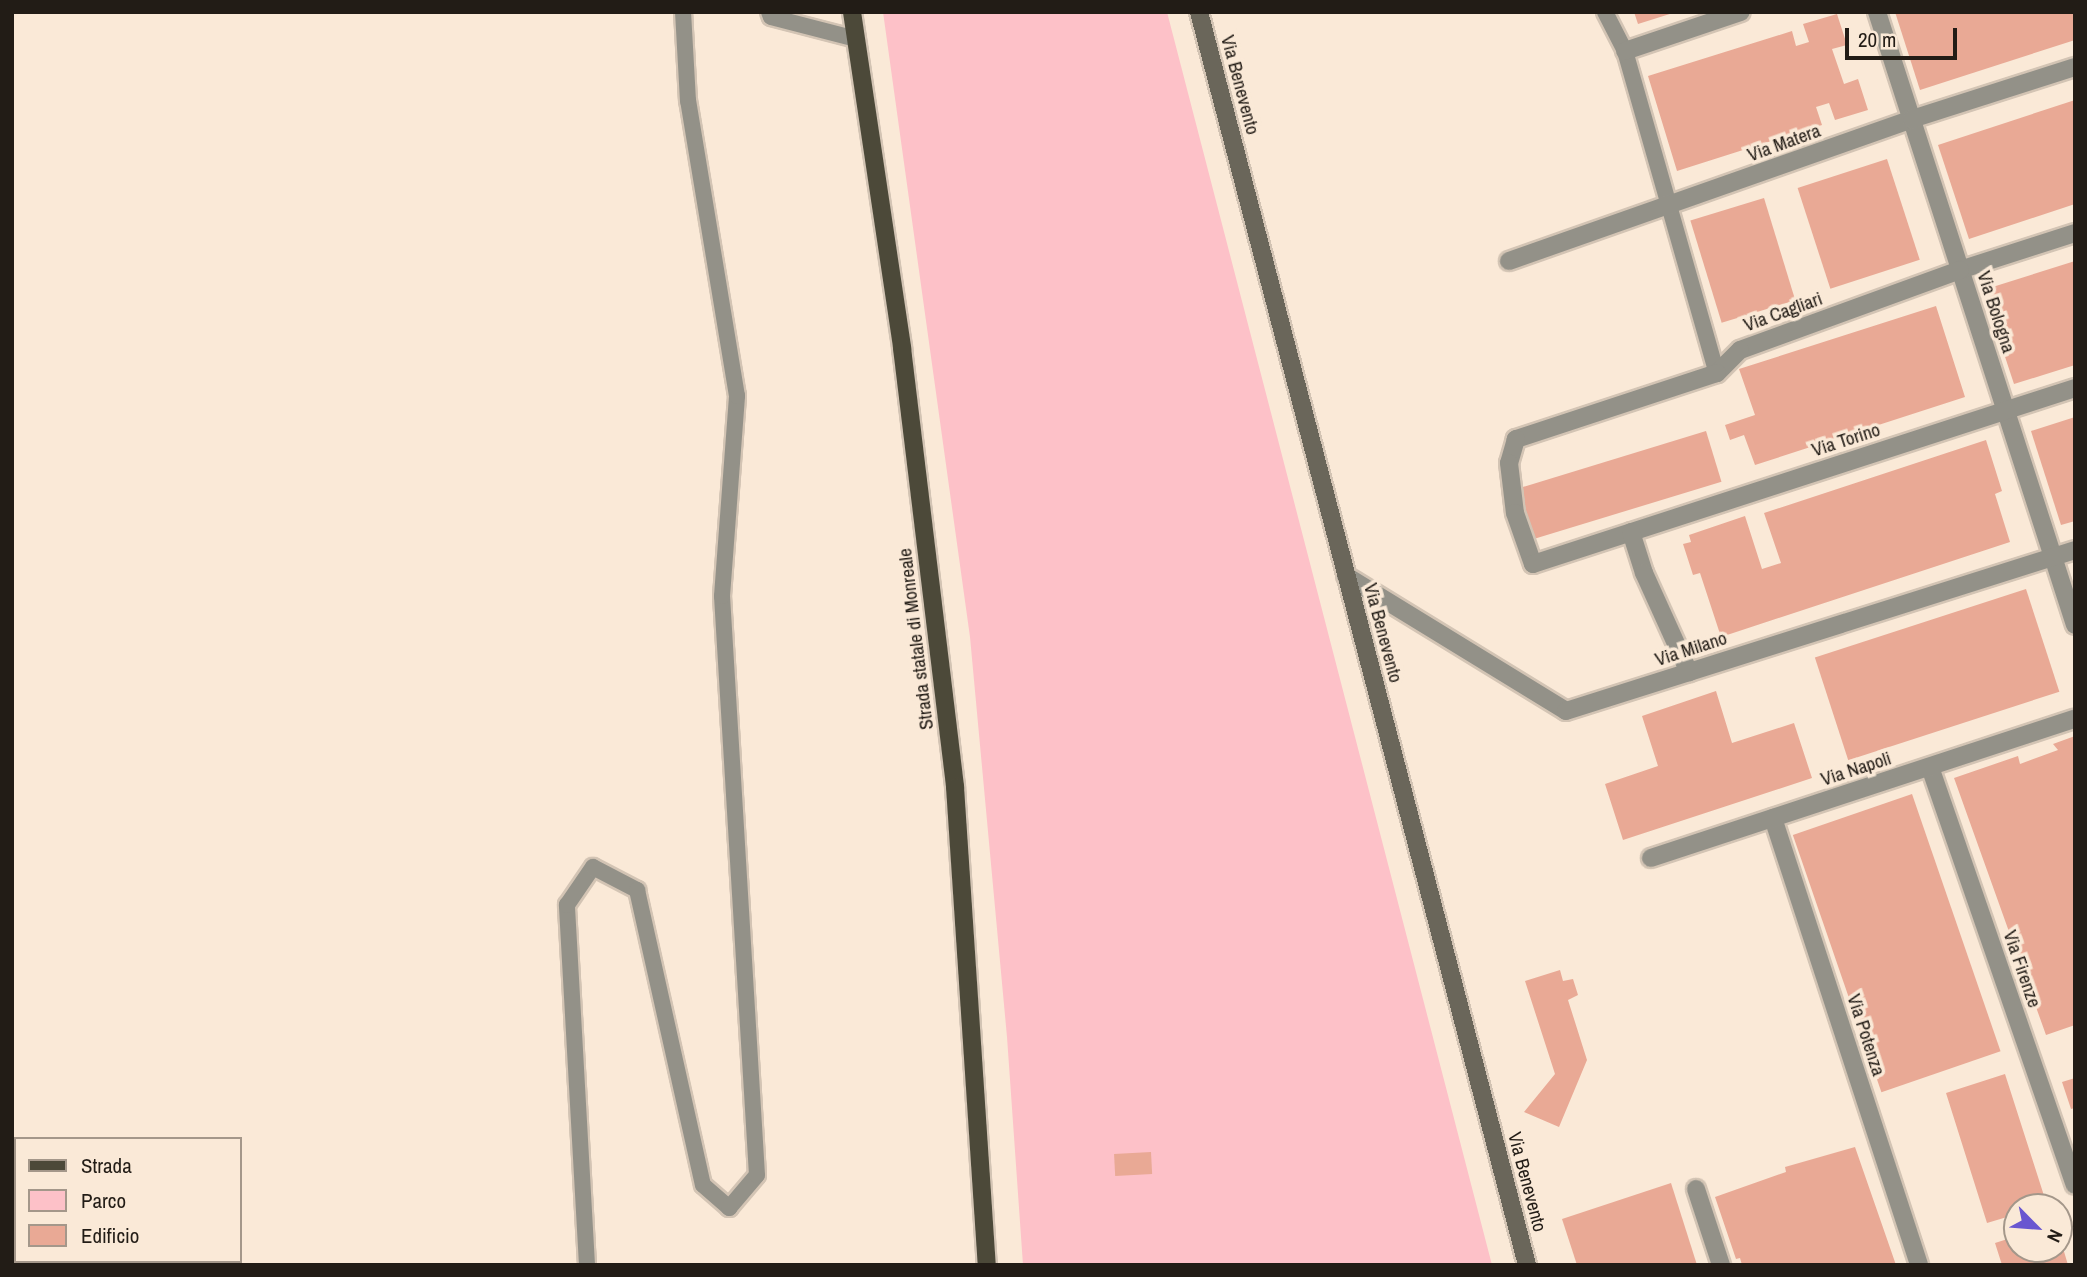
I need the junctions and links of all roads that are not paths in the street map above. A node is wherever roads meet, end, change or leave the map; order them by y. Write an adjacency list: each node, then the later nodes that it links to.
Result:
1 (683, 12): 32 (lane)
2 (769, 12): 8 (lane)
3 (852, 12): 8 (main road, Strada statale di Monreale)
4 (1199, 12): 23 (main road, Via Benevento)
5 (1605, 12): 9 (lane)
6 (1741, 12): 9 (street)
7 (1877, 12): 11 (street, Via Bologna)
8 (856, 39): 33 (main road, Strada statale di Monreale)
9 (1625, 51): 12 (lane)
10 (2075, 67): 11 (street, Via Matera)
11 (1912, 119): 12 (street, Via Matera); 15 (street, Via Bologna)
12 (1670, 207): 14 (street, Via Matera); 16 (lane)
13 (2075, 233): 15 (street, Via Cagliari)
14 (1509, 261)
15 (1960, 270): 16 (street, Via Cagliari); 18 (street, Via Bologna)
16 (1717, 373): 22 (street, Via Cagliari)
17 (2075, 388): 18 (street, Via Torino)
18 (2005, 410): 19 (street, Via Torino); 21 (street, Via Bologna)
19 (1631, 532): 22 (street, Via Torino); 25 (street)
20 (2075, 550): 21 (street, Via Milano)
21 (2053, 557): 24 (street, Via Bologna); 25 (street, Via Milano)
22 (1533, 564)
23 (1346, 576): 25 (street, Via Milano); 34 (main road, Via Benevento)
24 (2075, 625)
25 (1689, 672)
26 (2075, 719): 27 (street, Via Napoli)
27 (1930, 767): 28 (street, Via Napoli); 30 (street, Via Firenze)
28 (1773, 818): 29 (street, Via Napoli); 36 (street, Via Potenza)
29 (1651, 858)
30 (2075, 1185)
31 (1696, 1189): 35 (street)
32 (587, 1265)
33 (987, 1265)
34 (1527, 1265)
35 (1721, 1265)
36 (1919, 1265)

